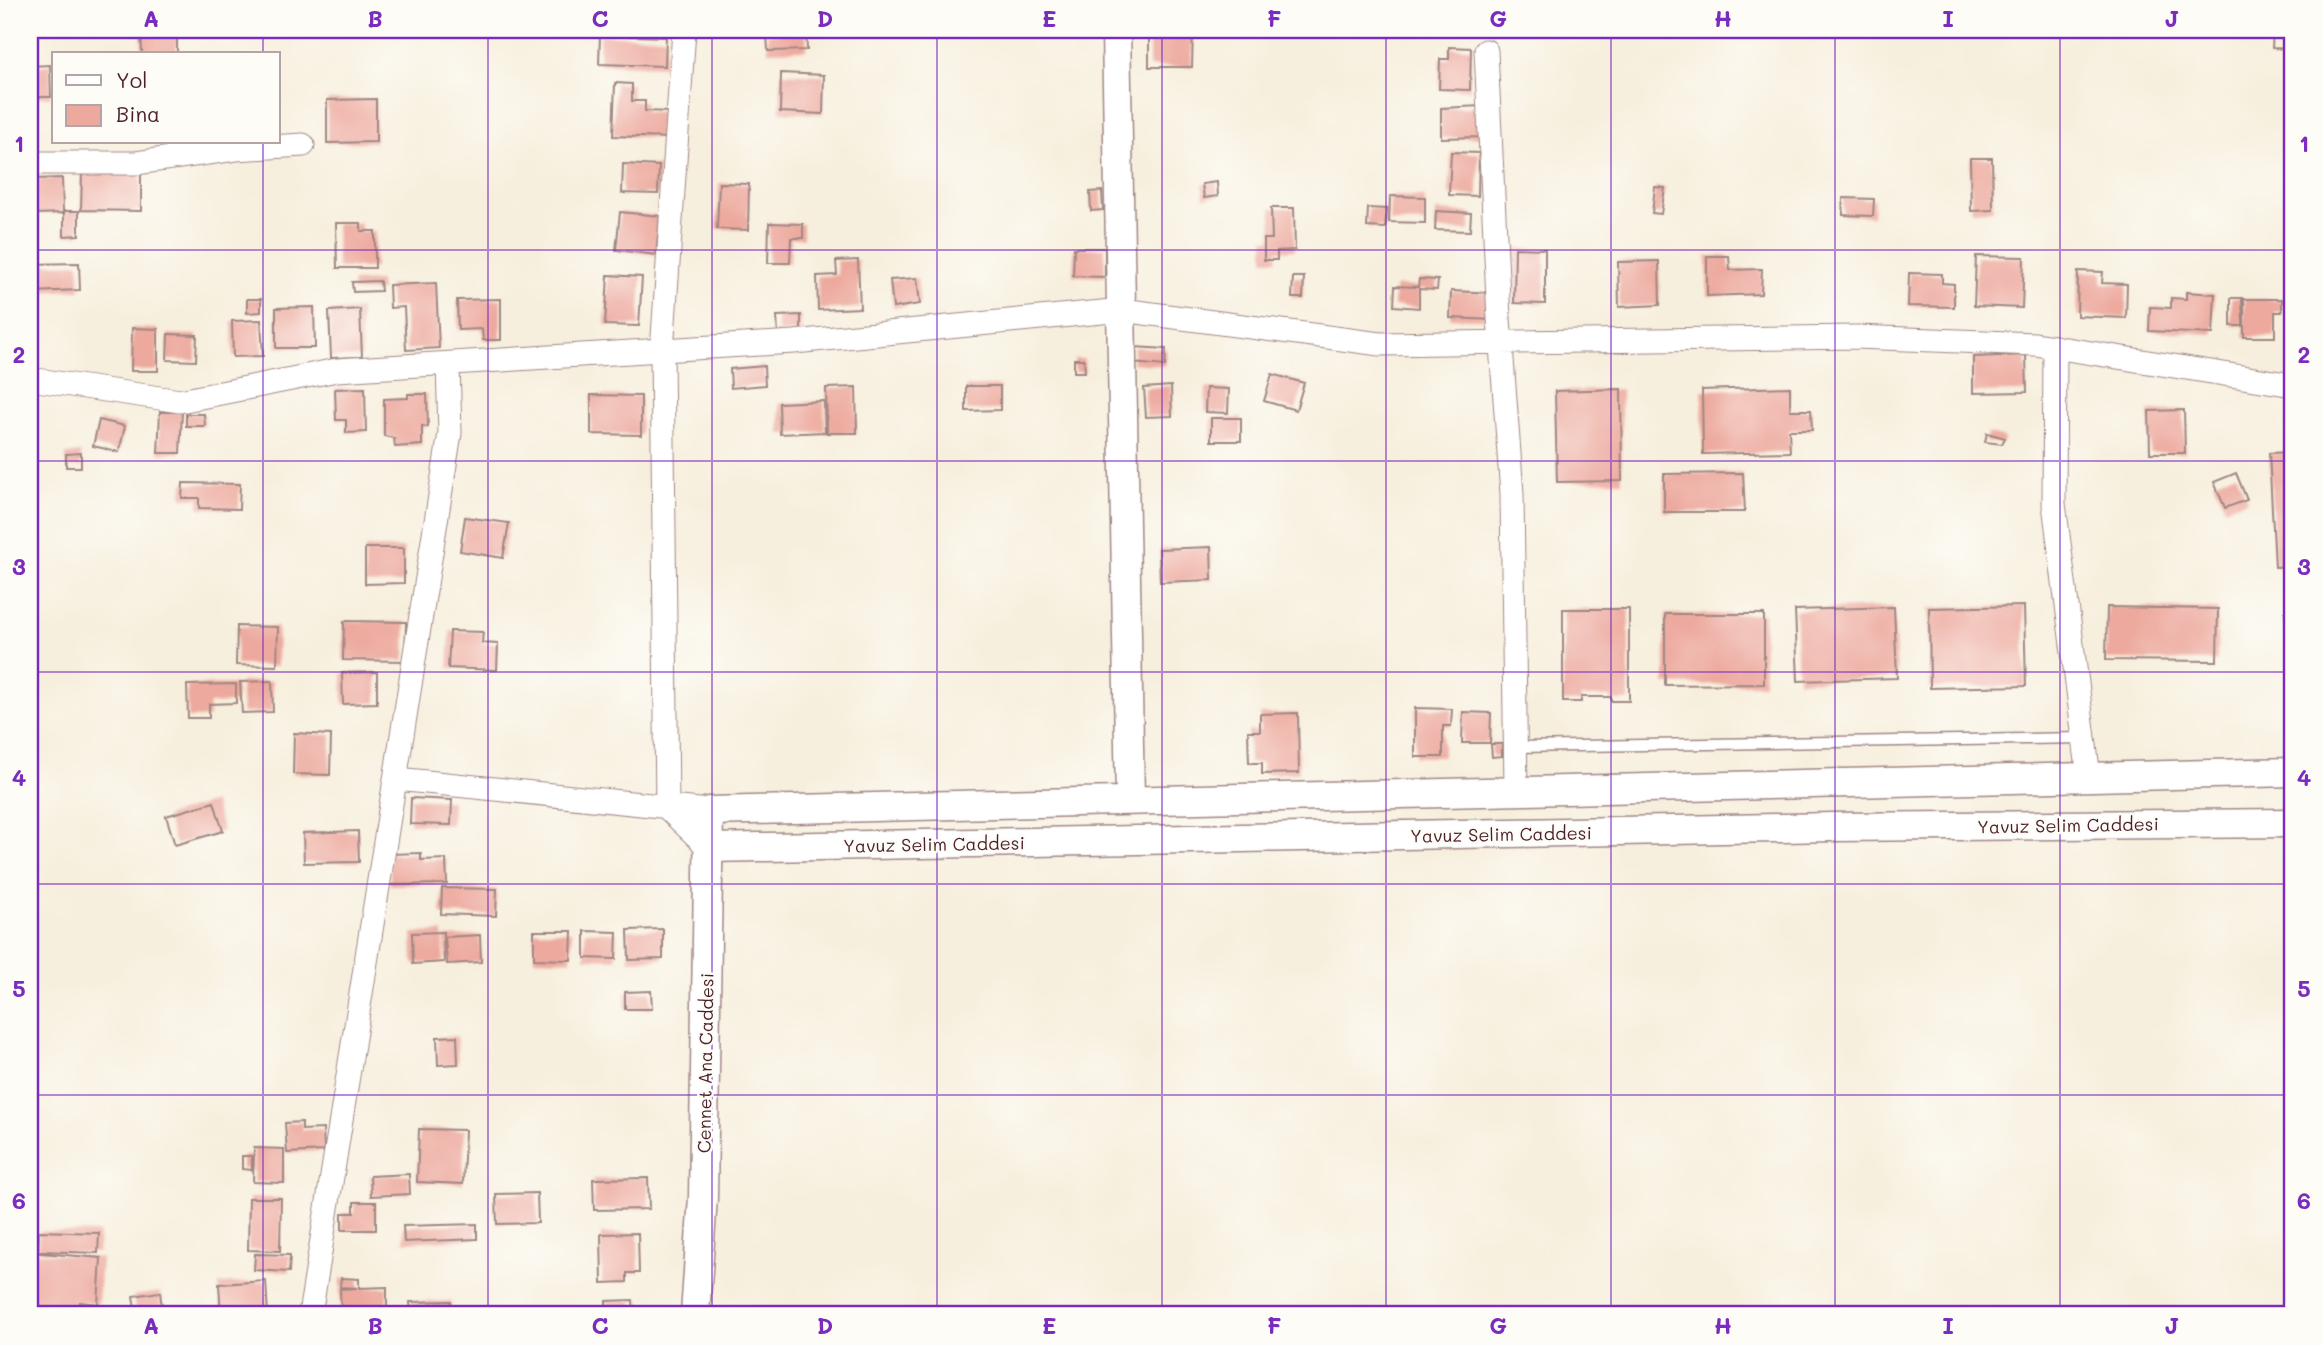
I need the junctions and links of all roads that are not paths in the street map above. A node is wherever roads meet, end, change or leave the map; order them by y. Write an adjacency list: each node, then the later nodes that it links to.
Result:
1 (684, 30): 9 (street)
2 (1116, 30): 6 (street)
3 (1486, 51): 7 (street)
4 (303, 145): 5 (street)
5 (30, 163)
6 (1122, 310): 7 (street); 9 (street); 19 (street)
7 (1502, 342): 8 (street); 14 (street)
8 (2055, 347): 12 (street); 13 (street)
9 (662, 351): 10 (street); 20 (street)
10 (448, 364): 11 (street); 17 (street)
11 (30, 379)
12 (2293, 385)
13 (2084, 738): 14 (lane); 16 (street)
14 (1515, 747): 18 (street)
15 (2293, 772): 16 (street)
16 (2089, 777): 18 (street)
17 (397, 779): 20 (street); 24 (street)
18 (1516, 791): 19 (street)
19 (1130, 800): 21 (street)
20 (667, 808): 21 (street); 23 (street)
21 (709, 811): 23 (street, Cennet Ana Caddesi)
22 (2293, 823): 23 (street, Yavuz Selim Caddesi)
23 (709, 848): 25 (street, Cennet Ana Caddesi)
24 (310, 1315)
25 (695, 1315)

